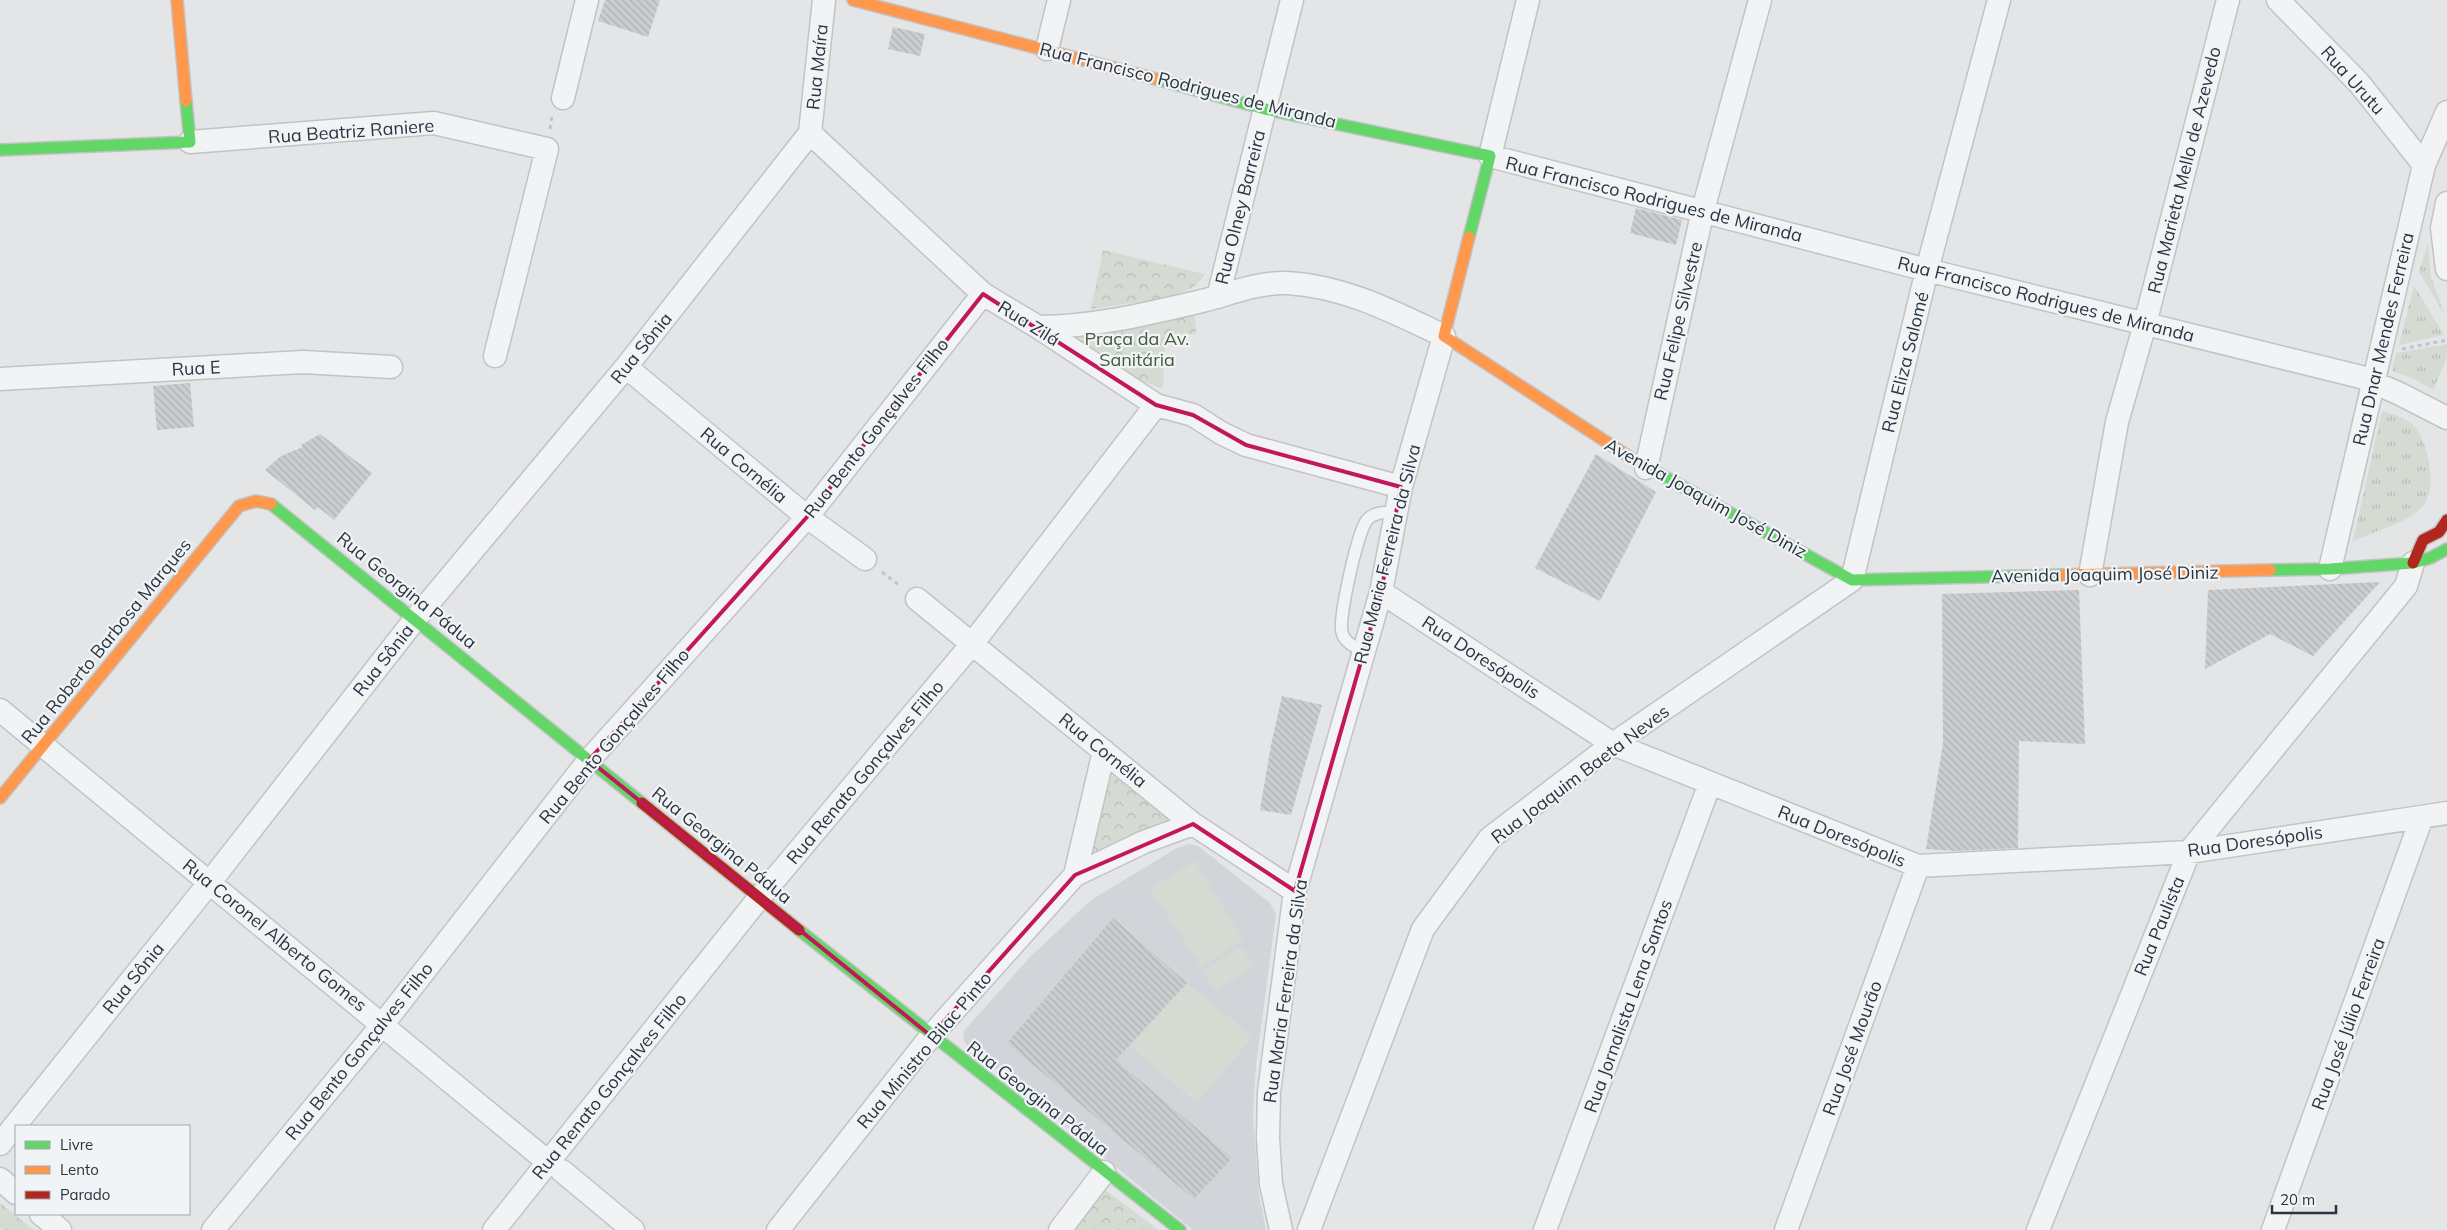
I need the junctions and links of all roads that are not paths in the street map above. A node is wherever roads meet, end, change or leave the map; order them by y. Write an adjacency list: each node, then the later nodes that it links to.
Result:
1 (177, 0): 17 (street)
2 (586, 0): 13 (street)
3 (824, 0): 16 (street, Rua Maíra)
4 (854, 0): 12 (street, Rua Francisco Rodrigues de Miranda)
5 (1059, 0): 12 (street)
6 (1292, 0): 14 (street, Rua Olney Barreira)
7 (1528, 0): 19 (street, Rua Maria Ferreira da Silva)
8 (1760, 0): 22 (street, Rua Felipe Silvestre)
9 (1999, 0): 24 (street, Rua Eliza Salomé)
10 (2228, 0): 27 (street, Rua Marieta Mello de Azevedo)
11 (2278, 0): 20 (street, Rua Urutu)
12 (1047, 49): 14 (street, Rua Francisco Rodrigues de Miranda)
13 (563, 98)
14 (1265, 109): 19 (street, Rua Francisco Rodrigues de Miranda); 26 (street, Rua Olney Barreira)
15 (2447, 112): 20 (street, Rua Dnar Mendes Ferreira)
16 (810, 133): 25 (street, Rua Zilá); 32 (street, Rua Sônia)
17 (190, 142): 18 (street, Rua Beatriz Raniere); 30 (street, Rua Beatriz Raniere)
18 (0, 150)
19 (1490, 156): 22 (street, Rua Francisco Rodrigues de Miranda); 29 (street, Rua Maria Ferreira da Silva)
20 (2424, 165): 34 (street, Rua Dnar Mendes Ferreira)
21 (2447, 203): 23 (street, Rua Dnar Mendes Ferreira)
22 (1703, 210): 24 (street, Rua Francisco Rodrigues de Miranda); 37 (street, Rua Felipe Silvestre)
23 (2447, 269)
24 (1927, 270): 27 (street, Rua Francisco Rodrigues de Miranda); 48 (street, Rua Eliza Salomé)
25 (983, 294): 28 (street, Rua Zilá); 41 (street, Rua Bento Gonçalves Filho)
26 (1218, 297): 28 (street, Avenida Joaquim José Diniz); 29 (street, Avenida Joaquim José Diniz)
27 (2145, 324): 34 (street, Rua Francisco Rodrigues de Miranda); 47 (street, Rua Marieta Mello de Azevedo)
28 (1038, 327): 35 (street, Rua Zilá)
29 (1444, 336): 37 (street, Avenida Joaquim José Diniz); 38 (street, Rua Maria Ferreira da Silva)
30 (495, 356)
31 (391, 367): 33 (street, Rua E)
32 (626, 367): 41 (street, Rua Cornélia); 51 (street, Rua Sônia)
33 (0, 379)
34 (2372, 381): 36 (street, Rua Francisco Rodrigues de Miranda); 46 (street, Rua Dnar Mendes Ferreira)
35 (1156, 405): 38 (street, Rua Zilá); 52 (street, Rua Renato Gonçalves Filho)
36 (2447, 418)
37 (1646, 468): 48 (street, Avenida Joaquim José Diniz)
38 (1401, 487): 40 (street, Rua Maria Ferreira da Silva)
39 (239, 506): 51 (street, Rua Georgina Pádua); 56 (street, Rua Roberto Barbosa Marques)
40 (1396, 512): 49 (street, Rua Maria Ferreira da Silva); 53 (lane)
41 (807, 517): 44 (street, Rua Cornélia); 58 (street, Rua Bento Gonçalves Filho)
42 (2447, 520): 45 (street)
43 (2447, 549): 45 (street, Avenida Joaquim José Diniz)
44 (865, 560)
45 (2413, 563): 46 (street, Avenida Joaquim José Diniz); 64 (street, Rua Paulista)
46 (2330, 569): 47 (street, Avenida Joaquim José Diniz)
47 (2090, 575): 48 (street, Avenida Joaquim José Diniz)
48 (1852, 580): 55 (street, Rua Joaquim Baeta Neves)
49 (1381, 592): 53 (street, Rua Maria Ferreira da Silva); 55 (street, Rua Doresópolis)
50 (917, 599): 52 (street, Rua Cornélia)
51 (416, 618): 58 (street, Rua Georgina Pádua); 67 (street, Rua Sônia)
52 (972, 644): 57 (street, Rua Cornélia); 69 (street, Rua Renato Gonçalves Filho)
53 (1364, 652): 68 (street, Rua Maria Ferreira da Silva)
54 (0, 710): 56 (street, Rua Coronel Alberto Gomes)
55 (1614, 744): 59 (street, Rua Doresópolis); 88 (street, Rua Joaquim Baeta Neves)
56 (43, 746): 60 (street, Rua Roberto Barbosa Marques); 67 (street, Rua Coronel Alberto Gomes)
57 (1104, 751): 63 (street, Rua Cornélia); 66 (street, Rua Ministro Bilac Pinto)
58 (589, 760): 69 (street, Rua Georgina Pádua); 70 (street, Rua Bento Gonçalves Filho)
59 (1710, 783): 65 (street, Rua Doresópolis); 89 (street, Rua Jornalista Lena Santos)
60 (0, 798)
61 (2447, 813): 62 (street, Rua Doresópolis)
62 (2422, 817): 64 (street, Rua Doresópolis); 92 (street, Rua José Júlio Ferreira)
63 (1193, 824): 66 (street, Rua Ministro Bilac Pinto); 68 (street, Rua Cornélia)
64 (2189, 852): 65 (street, Rua Doresópolis); 91 (street, Rua Paulista)
65 (1918, 866): 90 (street, Rua José Mourão)
66 (1075, 875): 71 (street, Rua Ministro Bilac Pinto)
67 (210, 882): 70 (street, Rua Coronel Alberto Gomes); 72 (street, Rua Sônia)
68 (1296, 891): 87 (street, Rua Maria Ferreira da Silva)
69 (760, 898): 71 (street, Rua Georgina Pádua); 75 (street, Rua Renato Gonçalves Filho)
70 (383, 1024): 75 (street, Rua Coronel Alberto Gomes); 81 (street, Rua Bento Gonçalves Filho)
71 (931, 1036): 76 (street, Rua Georgina Pádua); 84 (street, Rua Ministro Bilac Pinto)
72 (15, 1125)
73 (15, 1125): 74 (street, Rua Sônia)
74 (0, 1144)
75 (555, 1166): 82 (street, Rua Renato Gonçalves Filho); 83 (street, Rua Coronel Alberto Gomes)
76 (1104, 1172): 85 (street); 86 (street, Rua Georgina Pádua)
77 (0, 1179): 78 (street)
78 (15, 1192)
79 (42, 1215): 80 (street)
80 (60, 1230)
81 (213, 1230)
82 (494, 1230)
83 (633, 1230)
84 (778, 1230)
85 (1060, 1230)
86 (1180, 1230)
87 (1281, 1230)
88 (1309, 1230)
89 (1546, 1230)
90 (1786, 1230)
91 (2038, 1230)
92 (2273, 1230)

